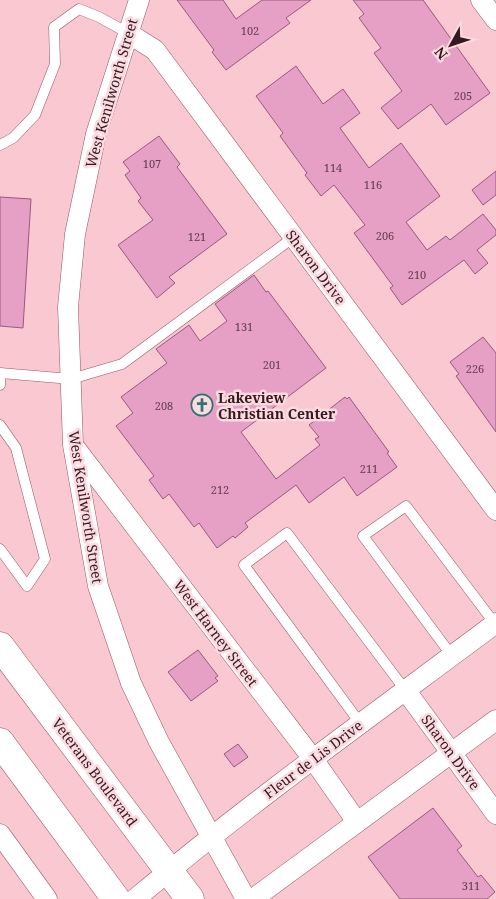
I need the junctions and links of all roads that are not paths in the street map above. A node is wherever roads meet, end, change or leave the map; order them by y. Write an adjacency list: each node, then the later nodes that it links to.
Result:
1 (139, 0): 5 (street, West Kenilworth Street)
2 (481, 0): 4 (street)
3 (76, 4): 5 (lane); 6 (lane)
4 (496, 20)
5 (128, 33): 7 (street, Sharon Drive); 9 (street, West Kenilworth Street)
6 (0, 145)
7 (294, 237): 9 (lane); 13 (street, Sharon Drive)
8 (0, 373): 9 (lane); 10 (lane)
9 (71, 379): 12 (street, West Kenilworth Street)
10 (0, 385)
11 (0, 425): 14 (lane)
12 (73, 446): 23 (street, West Harney Street); 27 (street, West Kenilworth Street)
13 (496, 510)
14 (0, 549)
15 (495, 624): 17 (street, Fleur de Lis Drive); 17 (lane)
16 (0, 646): 28 (main road, Veterans Boulevard)
17 (452, 656): 18 (street, Fleur de Lis Drive)
18 (406, 690): 20 (street, Fleur de Lis Drive); 20 (lane); 22 (street, Sharon Drive)
19 (496, 720): 22 (street)
20 (360, 724): 23 (street, Fleur de Lis Drive)
21 (0, 742): 30 (main road)
22 (451, 753): 24 (street, Sharon Drive); 25 (street)
23 (313, 759): 25 (street, West Harney Street); 27 (street, Fleur de Lis Drive)
24 (496, 814)
25 (357, 822): 34 (street)
26 (0, 834): 29 (street)
27 (210, 837): 28 (street, Fleur de Lis Drive); 33 (street, West Kenilworth Street)
28 (169, 871): 31 (street, Fleur de Lis Drive); 32 (main road, Veterans Boulevard)
29 (47, 899)
30 (116, 899)
31 (135, 899)
32 (190, 899)
33 (246, 899)
34 (253, 899)

